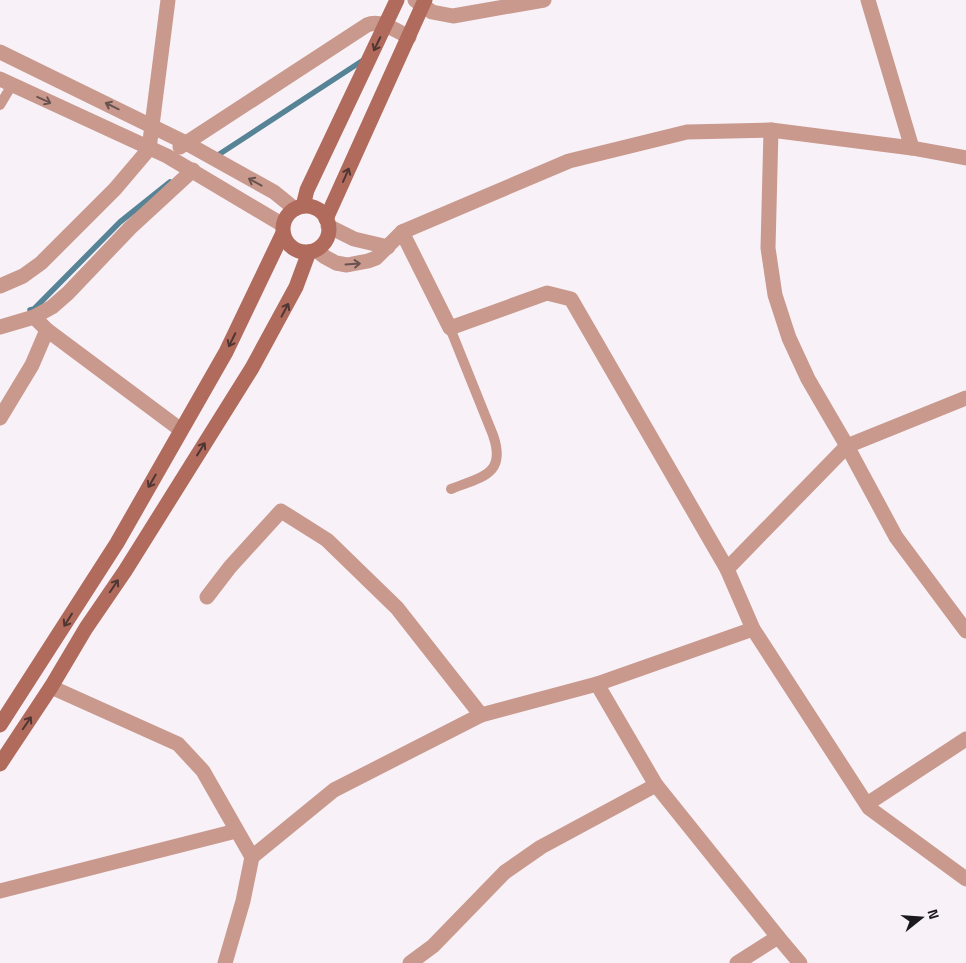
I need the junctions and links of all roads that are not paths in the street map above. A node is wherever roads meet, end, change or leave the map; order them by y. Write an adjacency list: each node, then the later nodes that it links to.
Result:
1 (168, 0): 11 (street)
2 (397, 0): 6 (street)
3 (544, 0): 5 (street)
4 (868, 0): 14 (street)
5 (421, 2): 7 (street)
6 (386, 26): 7 (street); 13 (street); 19 (street, one-way to 19)
7 (408, 37): 20 (street, one-way to 7)
8 (0, 52): 11 (street, one-way to 8)
9 (6, 82): 10 (lane); 15 (street, one-way to 15)
10 (0, 105)
11 (153, 126): 13 (street); 15 (street)
12 (771, 130): 14 (street); 22 (street); 33 (street)
13 (186, 143): 16 (street); 19 (street, one-way to 13)
14 (912, 148): 17 (street)
15 (149, 149): 16 (street); 25 (street)
16 (167, 156): 18 (street)
17 (966, 158)
18 (193, 170): 21 (street); 26 (street)
19 (299, 208): 20 (street); 21 (street)
20 (327, 223): 23 (street); 24 (street)
21 (283, 229): 24 (street); 32 (street, one-way to 32)
22 (402, 232): 23 (street); 28 (street)
23 (388, 247): 24 (street, one-way to 23)
24 (312, 251): 40 (street, one-way to 24)
25 (0, 286)
26 (34, 316): 27 (street); 29 (street)
27 (0, 327)
28 (450, 328): 34 (lane); 35 (street)
29 (47, 330): 31 (street); 32 (street)
30 (966, 398): 33 (street)
31 (0, 418)
32 (181, 430): 42 (street, one-way to 42)
33 (847, 446): 35 (street); 38 (street)
34 (451, 489)
35 (727, 569): 37 (street)
36 (207, 597): 41 (street)
37 (753, 629): 39 (street); 46 (street)
38 (966, 631)
39 (597, 684): 41 (street); 45 (street)
40 (51, 687): 44 (street, one-way to 40); 47 (street)
41 (481, 715): 48 (street)
42 (0, 725)
43 (966, 739): 46 (street)
44 (0, 764)
45 (656, 785): 51 (street); 53 (street)
46 (867, 804): 49 (street)
47 (236, 830): 48 (street); 50 (street)
48 (252, 858): 52 (street)
49 (966, 880)
50 (0, 891)
51 (778, 936): 54 (street); 55 (street)
52 (227, 962)
53 (410, 963)
54 (737, 963)
55 (800, 963)

